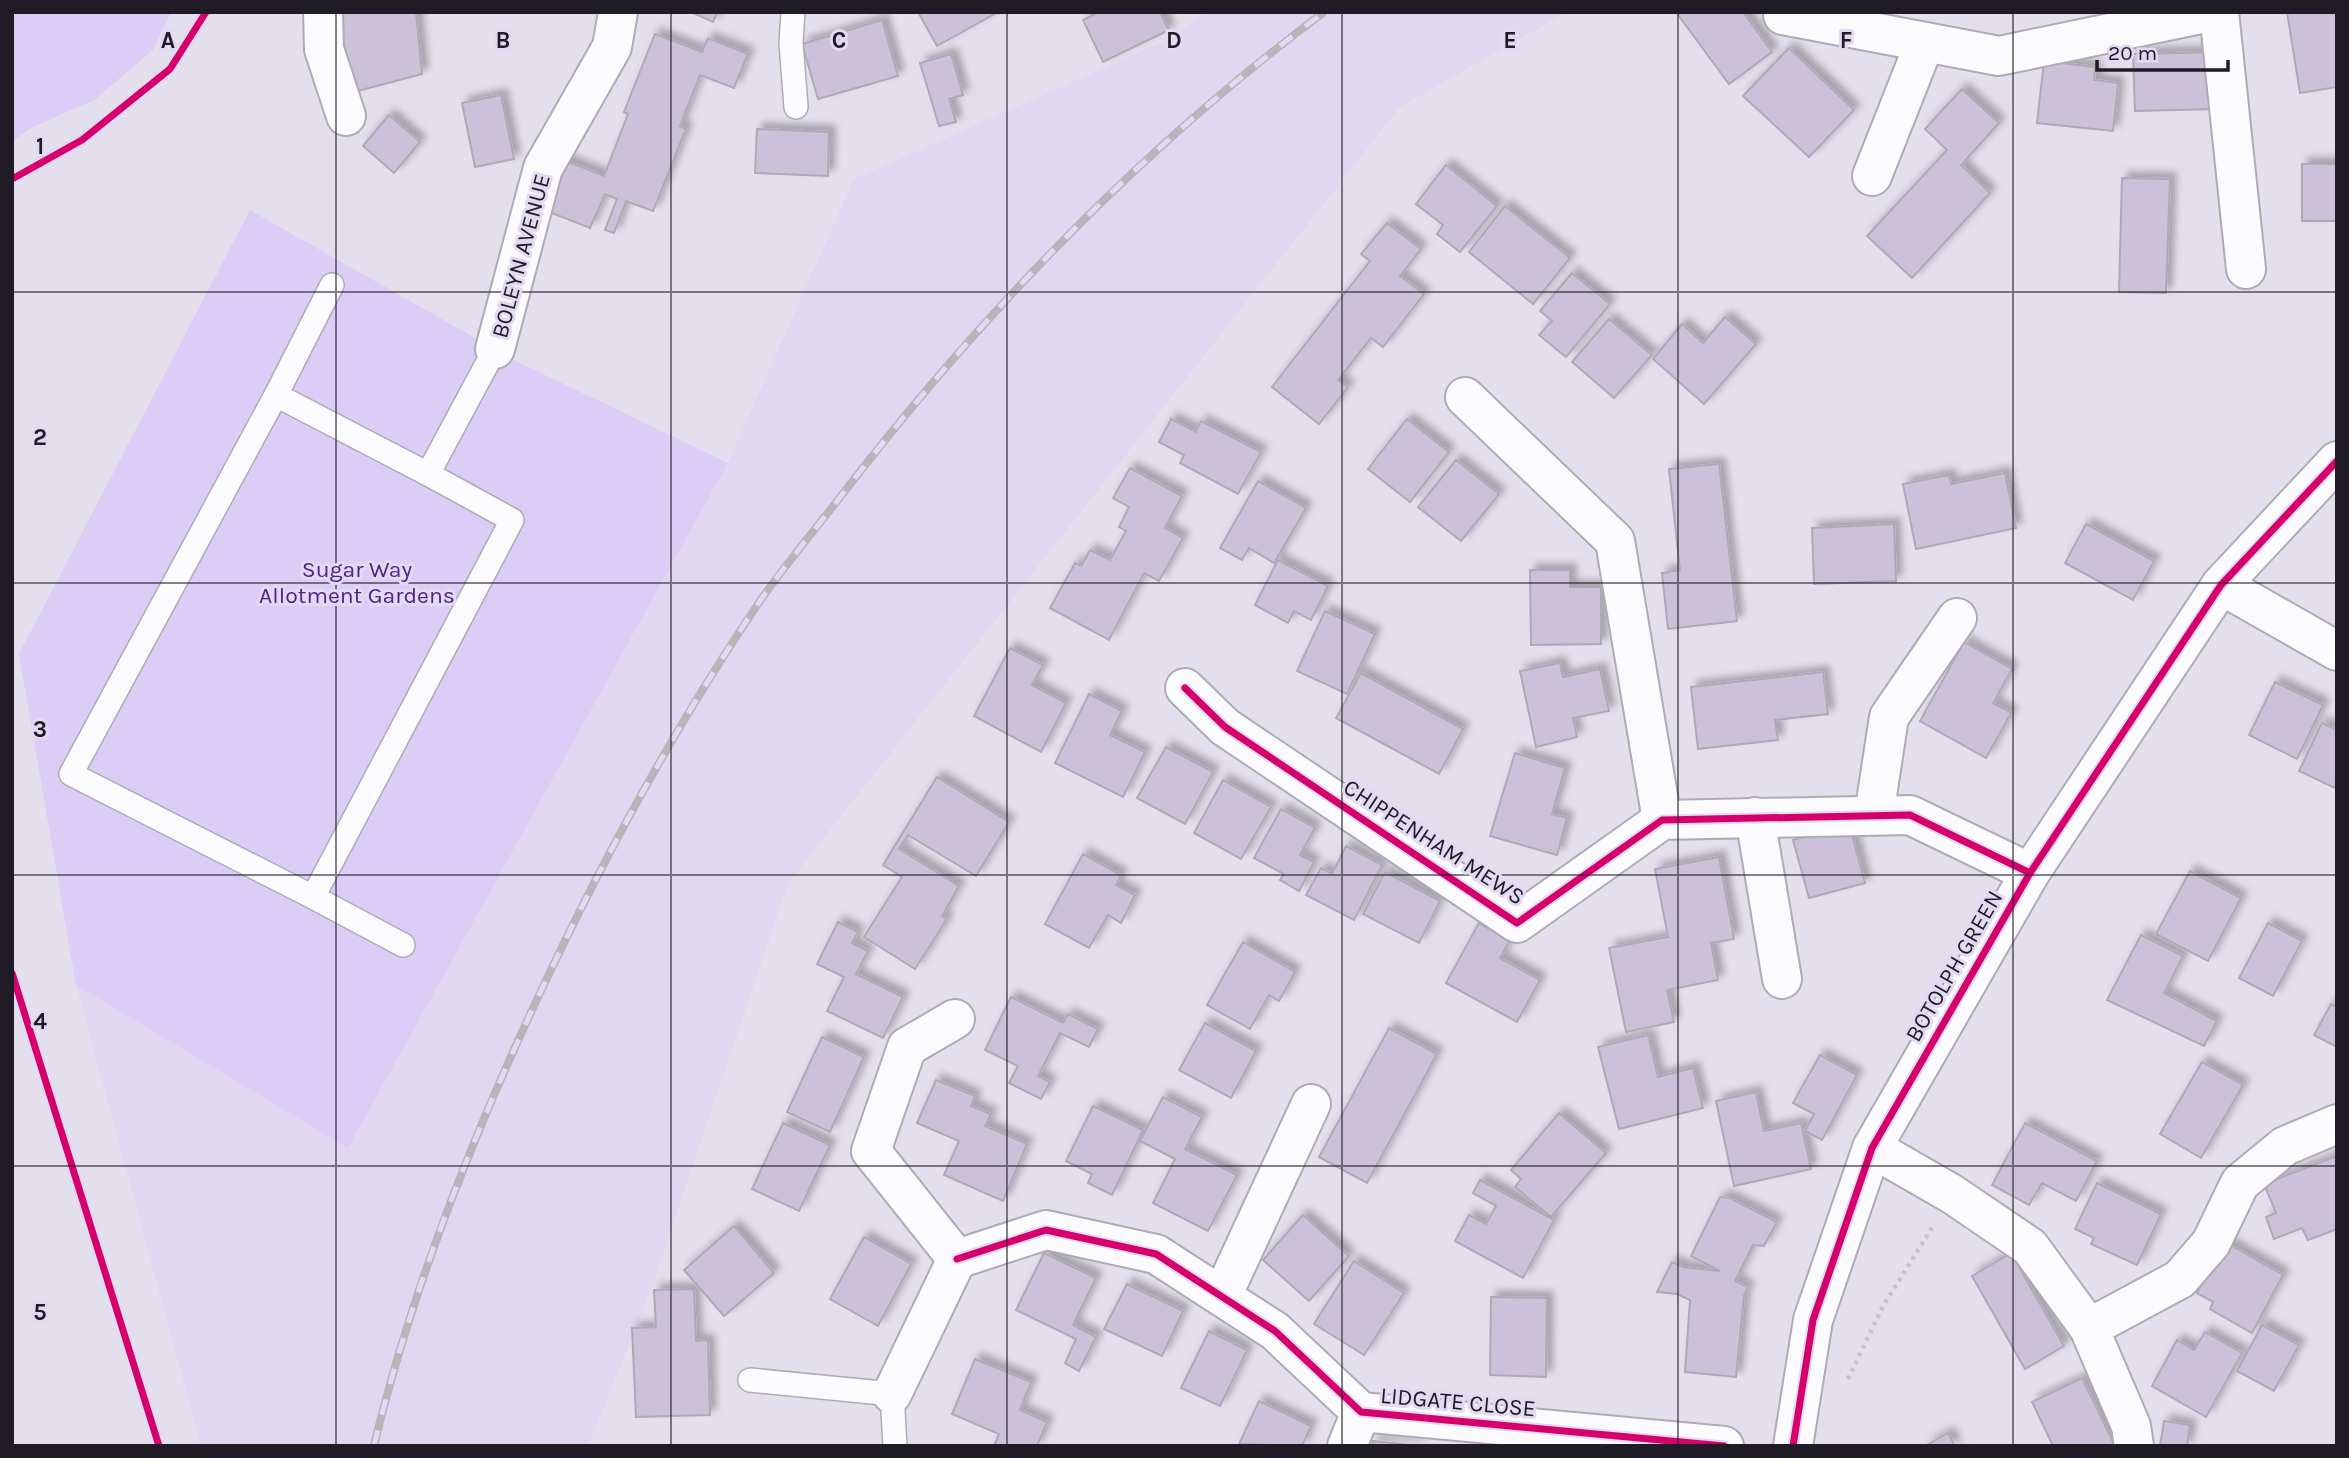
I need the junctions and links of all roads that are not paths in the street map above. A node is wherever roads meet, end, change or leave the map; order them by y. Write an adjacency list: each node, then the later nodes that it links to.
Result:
1 (323, 12): 9 (street)
2 (618, 12): 13 (street, BOLEYN AVENUE)
3 (793, 12): 8 (lane)
4 (2211, 12): 7 (street)
5 (2219, 12): 11 (street)
6 (1783, 15): 7 (street)
7 (1925, 42): 10 (street)
8 (796, 107)
9 (346, 116)
10 (1872, 176)
11 (2246, 269)
12 (332, 285): 14 (lane)
13 (495, 349): 17 (lane)
14 (276, 395): 17 (lane); 26 (lane)
15 (1465, 397): 24 (street)
16 (2337, 461): 18 (street, BOTOLPH GREEN)
17 (428, 474): 26 (lane)
18 (2221, 585): 20 (street); 25 (street, BOTOLPH GREEN)
19 (1957, 618): 22 (street)
20 (2337, 651)
21 (1185, 688): 24 (street, CHIPPENHAM MEWS)
22 (1874, 815): 23 (street); 25 (street)
23 (1755, 817): 24 (street); 28 (street)
24 (1662, 820)
25 (2030, 873): 32 (street, BOTOLPH GREEN)
26 (313, 897): 27 (lane)
27 (403, 945)
28 (1782, 979)
29 (955, 1019): 33 (street)
30 (1311, 1104): 34 (street)
31 (2337, 1124): 35 (street)
32 (1871, 1149): 35 (street); 41 (street, BOTOLPH GREEN)
33 (957, 1259): 34 (street, LIDGATE CLOSE); 37 (street)
34 (1222, 1296): 38 (street, LIDGATE CLOSE)
35 (2089, 1328): 42 (street)
36 (750, 1380): 37 (lane)
37 (892, 1394): 39 (lane)
38 (1354, 1429): 40 (street, LIDGATE CLOSE)
39 (895, 1446)
40 (1724, 1446)
41 (1793, 1446)
42 (2134, 1446)

